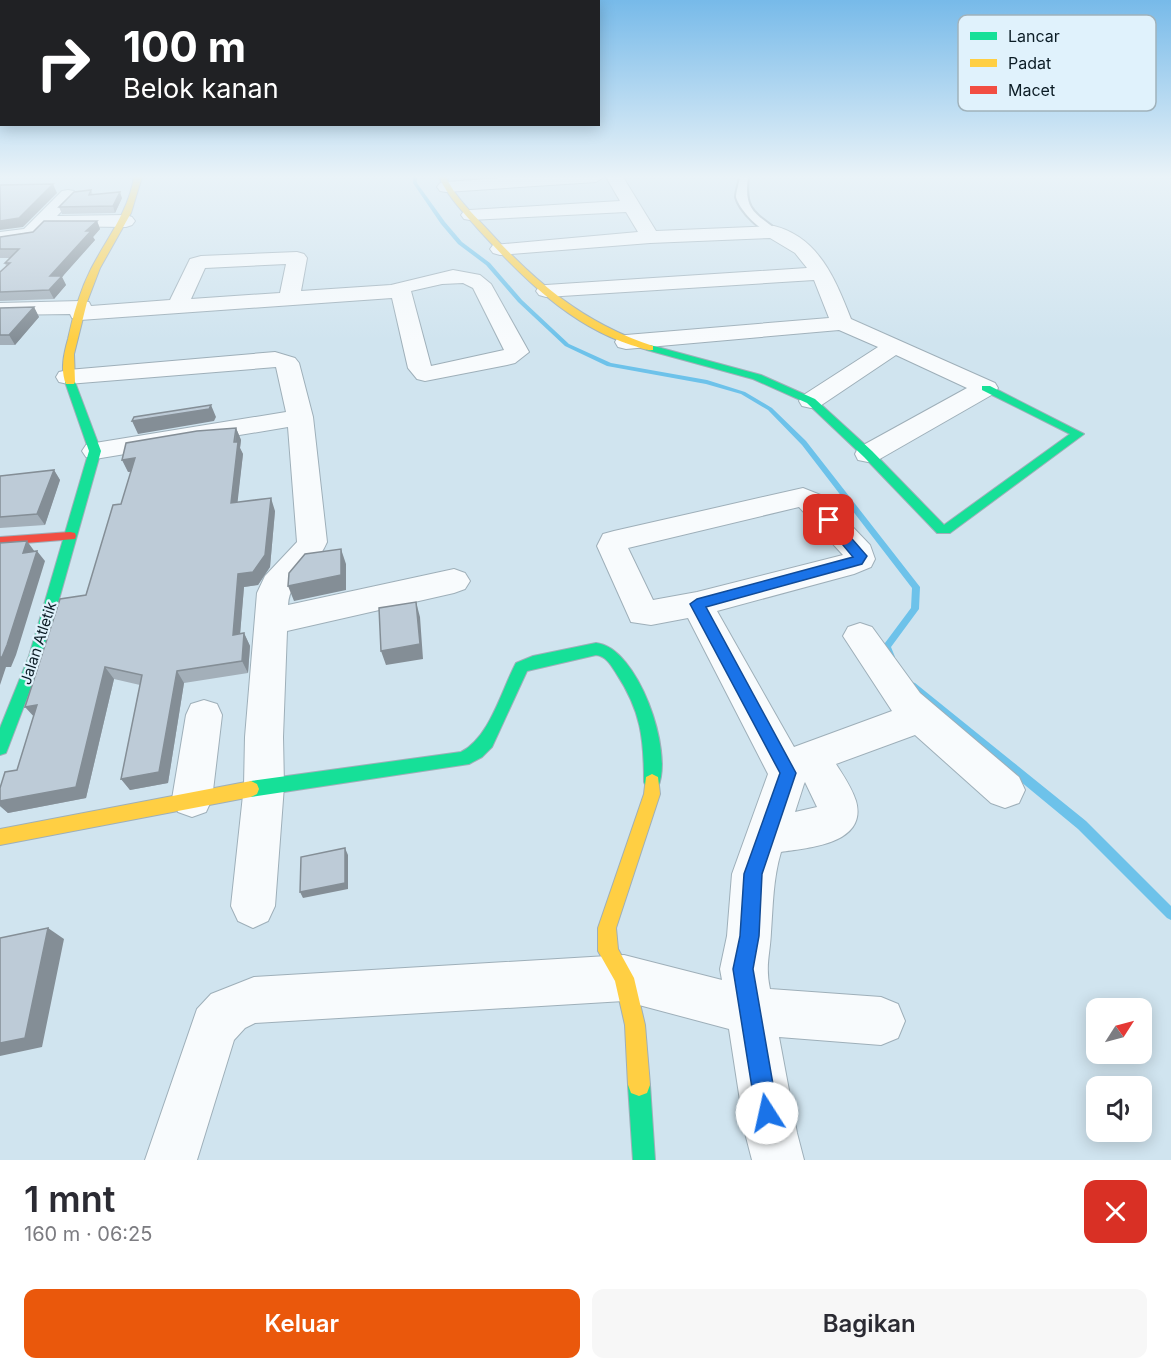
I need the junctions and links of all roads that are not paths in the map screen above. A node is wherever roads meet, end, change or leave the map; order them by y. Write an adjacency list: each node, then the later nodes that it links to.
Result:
1 (33, 231): 7 (street)
2 (120, 231): 15 (street)
3 (484, 231): 8 (street)
4 (646, 231): 6 (street)
5 (774, 232): 6 (street); 9 (street)
6 (650, 237): 8 (street)
7 (0, 238)
8 (500, 249): 11 (street)
9 (822, 273): 11 (street); 16 (street)
10 (400, 290): 10 (street); 12 (street); 15 (street)
11 (546, 291): 17 (street)
12 (290, 296): 13 (street); 13 (street)
13 (179, 303): 15 (street)
14 (0, 309): 15 (street)
15 (80, 310): 19 (street)
16 (842, 322): 17 (street); 18 (street)
17 (626, 342): 21 (street)
18 (895, 346): 20 (street); 21 (street)
19 (68, 377): 22 (street); 23 (street)
20 (986, 388): 24 (street); 24 (street)
21 (811, 401): 24 (street)
22 (300, 417): 23 (street); 29 (street)
23 (94, 451): 25 (street, Jalan Atletik)
24 (868, 454)
25 (70, 536): 26 (street); 33 (street, Jalan Atletik)
26 (0, 541)
27 (454, 581): 29 (street)
28 (697, 604): 28 (street); 34 (street)
29 (270, 622): 35 (street)
30 (860, 636): 32 (street)
31 (204, 715): 37 (street)
32 (920, 717): 34 (street); 36 (street)
33 (0, 748)
34 (800, 764): 38 (street); 38 (street)
35 (264, 786): 37 (street); 40 (street); 41 (street)
36 (1005, 790)
37 (192, 799): 39 (street)
38 (768, 835): 42 (street)
39 (0, 837)
40 (253, 906)
41 (624, 978): 42 (street); 44 (street); 45 (street)
42 (750, 1011): 43 (street); 46 (street)
43 (881, 1021)
44 (171, 1160)
45 (644, 1160)
46 (778, 1160)

